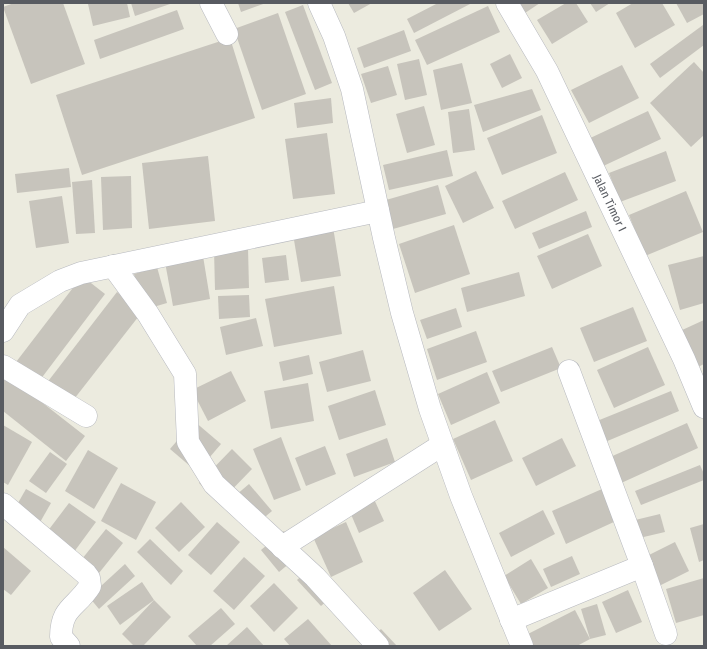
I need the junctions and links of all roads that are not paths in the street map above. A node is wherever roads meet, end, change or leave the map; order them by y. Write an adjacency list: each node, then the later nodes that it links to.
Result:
1 (211, 3): 4 (street)
2 (319, 3): 5 (street)
3 (507, 3): 10 (street, Jalan Timor I)
4 (227, 34)
5 (378, 211): 6 (street); 12 (street)
6 (113, 266): 7 (street); 14 (street)
7 (3, 331)
8 (3, 366): 11 (street)
9 (569, 371): 15 (street)
10 (704, 407)
11 (86, 416)
12 (442, 445): 14 (street); 16 (street)
13 (3, 504): 18 (street)
14 (282, 546): 19 (street)
15 (642, 566): 16 (street); 17 (street)
16 (511, 620): 20 (street)
17 (666, 634)
18 (69, 646)
19 (378, 646)
20 (522, 646)

